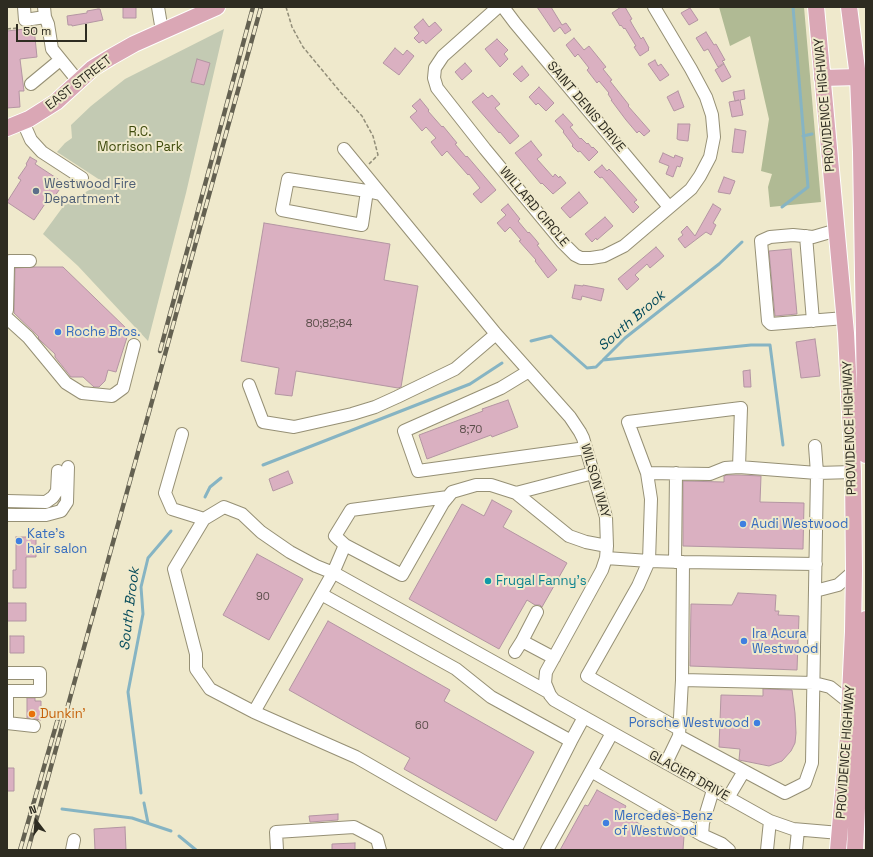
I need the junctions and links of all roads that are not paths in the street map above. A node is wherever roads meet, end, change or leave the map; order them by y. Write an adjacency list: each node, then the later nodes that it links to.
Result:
1 (24, 7): 9 (street)
2 (158, 7): 10 (street)
3 (217, 7): 10 (main road, EAST STREET)
4 (498, 7): 22 (street, WILLARD CIRCLE)
5 (503, 7): 22 (street, SAINT DENIS DRIVE)
6 (654, 7): 22 (street, WILLARD CIRCLE)
7 (816, 7): 13 (main road, PROVIDENCE HIGHWAY)
8 (849, 7): 12 (main road, PROVIDENCE HIGHWAY)
9 (45, 12): 11 (street)
10 (162, 31): 14 (main road, EAST STREET)
11 (60, 60): 14 (street); 15 (street)
12 (858, 77): 13 (main road); 34 (main road, PROVIDENCE HIGHWAY)
13 (822, 78): 23 (main road, PROVIDENCE HIGHWAY)
14 (78, 81): 16 (main road, EAST STREET)
15 (31, 84)
16 (23, 122): 17 (main road, EAST STREET); 19 (street)
17 (7, 128)
18 (344, 149): 21 (street, WILSON WAY)
19 (82, 178)
20 (367, 191): 20 (street); 21 (street)
21 (380, 194): 30 (street, WILSON WAY)
22 (669, 207)
23 (837, 230): 24 (street); 28 (main road, PROVIDENCE HIGHWAY)
24 (806, 236): 29 (street); 29 (street)
25 (30, 261): 26 (street)
26 (7, 310)
27 (7, 318): 31 (street)
28 (845, 318): 29 (street); 40 (main road, PROVIDENCE HIGHWAY)
29 (813, 321)
30 (496, 334): 32 (street, WILSON WAY); 33 (street)
31 (134, 345)
32 (529, 371): 37 (street, WILSON WAY); 37 (street)
33 (249, 385)
34 (866, 394): 38 (main road, PROVIDENCE HIGHWAY)
35 (182, 434): 49 (street)
36 (815, 446): 43 (street)
37 (586, 448): 44 (street, WILSON WAY)
38 (866, 455)
39 (739, 467): 41 (street); 42 (street); 43 (street)
40 (853, 472): 43 (street); 56 (main road, PROVIDENCE HIGHWAY)
41 (646, 473): 42 (street); 53 (street)
42 (676, 473): 54 (street)
43 (817, 473): 55 (street)
44 (593, 474): 45 (street); 51 (street, WILSON WAY)
45 (516, 493): 46 (street); 51 (street)
46 (448, 497): 50 (street); 50 (street)
47 (7, 502): 48 (street)
48 (7, 515)
49 (204, 519): 57 (street, GLACIER DRIVE); 72 (street)
50 (345, 545): 57 (street)
51 (607, 546): 52 (street, WILSON WAY)
52 (606, 558): 53 (street); 64 (street, WILSON WAY)
53 (649, 561): 54 (street); 77 (street)
54 (679, 562): 55 (street); 67 (street)
55 (816, 564): 58 (street)
56 (854, 570): 58 (street); 71 (main road, PROVIDENCE HIGHWAY)
57 (333, 573): 59 (street); 70 (street, GLACIER DRIVE)
58 (815, 591): 68 (street)
59 (321, 594): 72 (street); 78 (street)
60 (537, 612): 62 (street)
61 (866, 619): 65 (main road, PROVIDENCE HIGHWAY)
62 (522, 641): 63 (street); 64 (street)
63 (515, 652)
64 (554, 658): 70 (street, WILSON WAY)
65 (865, 672): 71 (main road, PROVIDENCE HIGHWAY)
66 (7, 673): 69 (street)
67 (682, 680): 68 (street); 77 (street)
68 (814, 683): 71 (street); 81 (street)
69 (7, 691): 74 (street)
70 (548, 692): 73 (street, GLACIER DRIVE)
71 (859, 702): 84 (main road, PROVIDENCE HIGHWAY); 87 (main road, PROVIDENCE HIGHWAY)
72 (254, 712): 91 (street)
73 (584, 717): 76 (street, GLACIER DRIVE); 78 (street)
74 (7, 723): 75 (street)
75 (34, 726)
76 (612, 733): 79 (street, GLACIER DRIVE); 80 (street)
77 (679, 733): 79 (street); 81 (street)
78 (571, 741): 91 (street)
79 (666, 763): 82 (street, GLACIER DRIVE)
80 (591, 771): 88 (street); 92 (street)
81 (744, 771): 83 (street)
82 (713, 790): 83 (street, GLACIER DRIVE); 88 (street)
83 (728, 798): 85 (street, GLACIER DRIVE)
84 (861, 816): 97 (main road, PROVIDENCE HIGHWAY)
85 (770, 822): 86 (street, GLACIER DRIVE); 94 (street)
86 (798, 830): 87 (street, GLACIER DRIVE); 95 (street)
87 (840, 833): 96 (main road, PROVIDENCE HIGHWAY)
88 (702, 835): 93 (street)
89 (277, 850): 90 (street)
90 (380, 850)
91 (516, 850)
92 (547, 850)
93 (729, 850)
94 (767, 850)
95 (796, 850)
96 (838, 850)
97 (855, 850)

